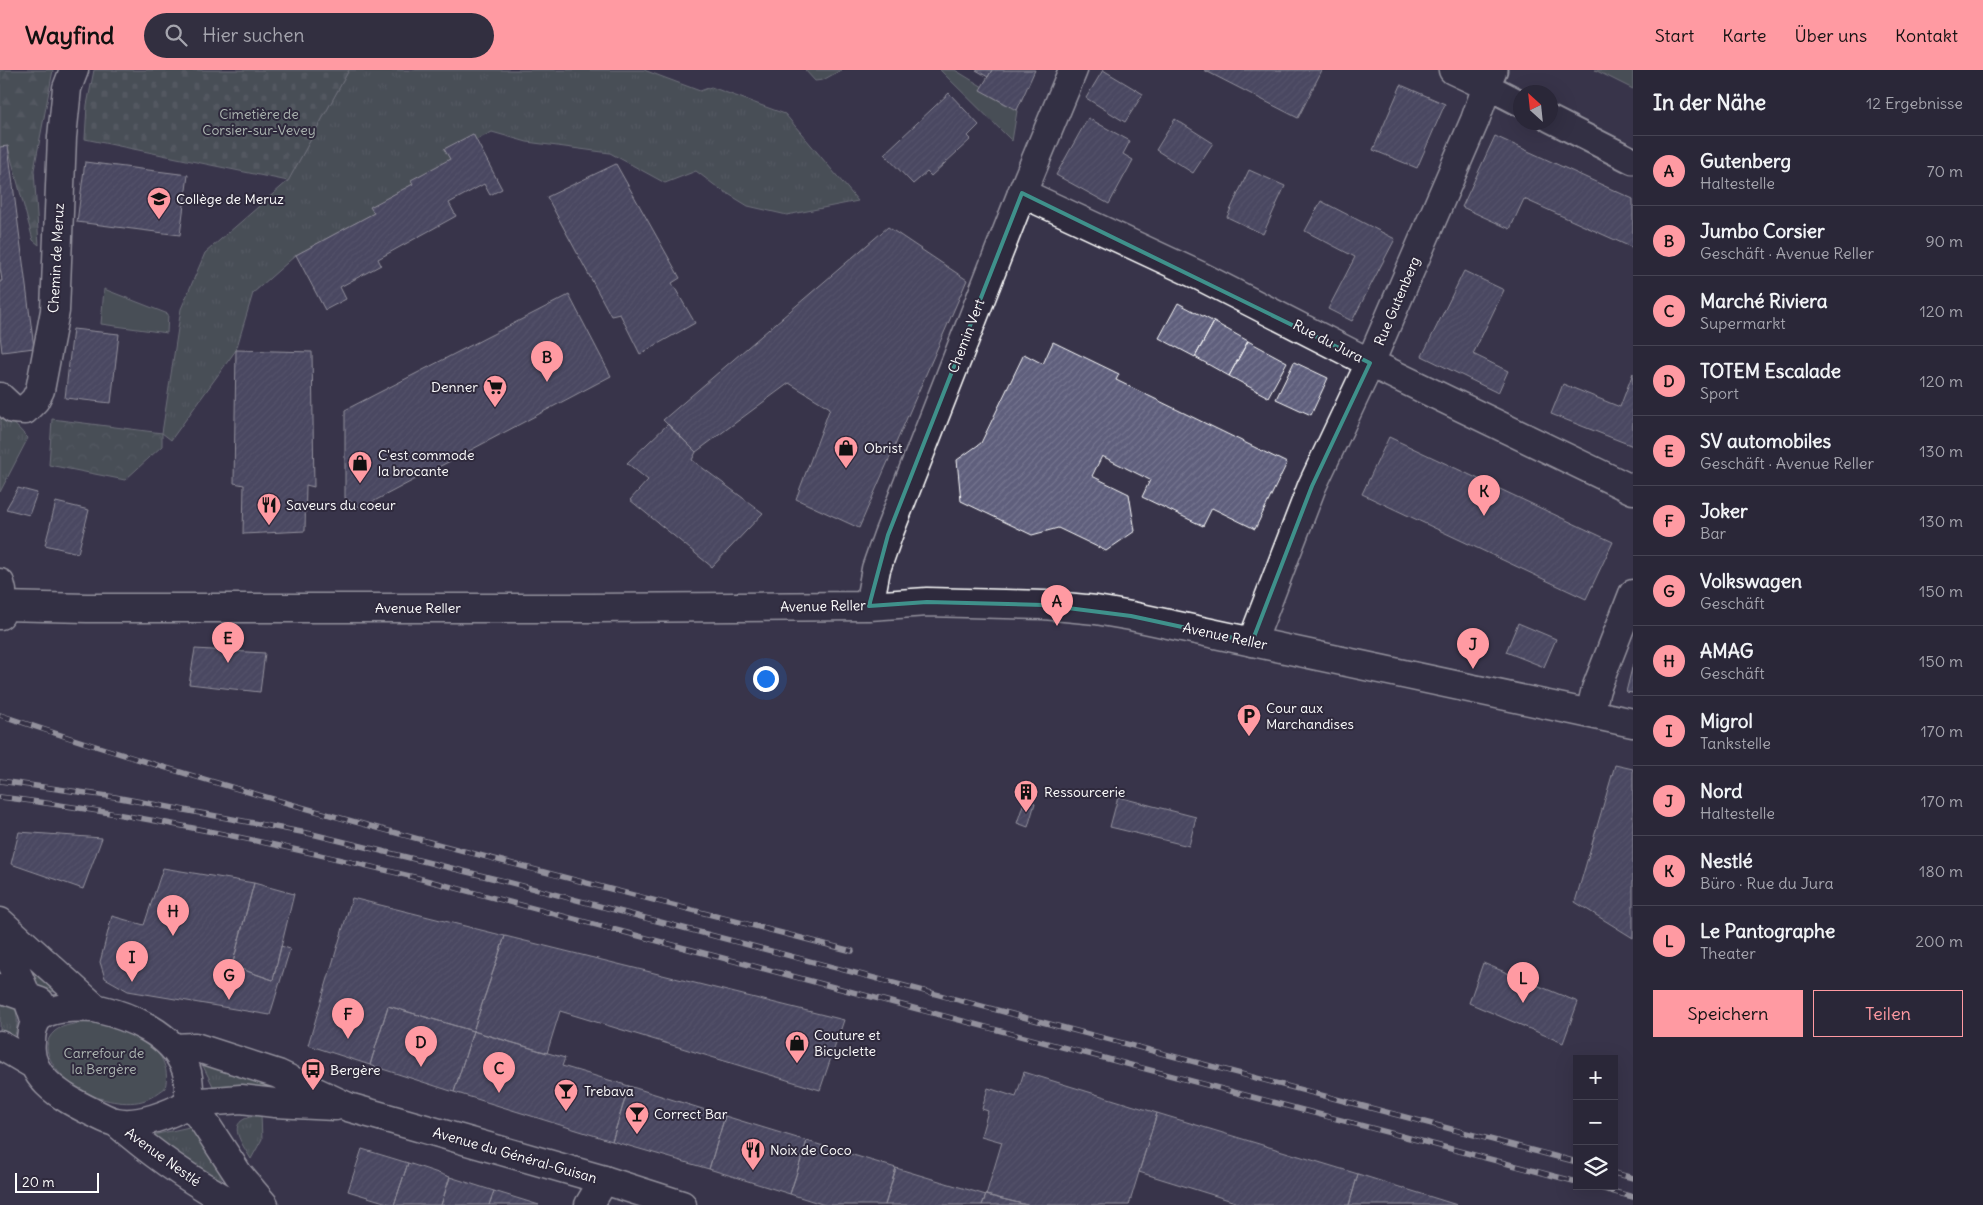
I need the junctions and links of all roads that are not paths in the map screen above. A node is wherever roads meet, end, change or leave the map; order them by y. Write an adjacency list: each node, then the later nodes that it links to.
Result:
1 (74, 70): 10 (street, Chemin de Meruz)
2 (1073, 70): 8 (street, Chemin Vert)
3 (1453, 70): 4 (street)
4 (1491, 78): 5 (street); 9 (street, Rue Gutenberg)
5 (1513, 97)
6 (1558, 123): 7 (street)
7 (1633, 161)
8 (1022, 192): 9 (street, Rue du Jura); 14 (street, Chemin Vert)
9 (1370, 363): 11 (street, Rue du Jura); 15 (street, Rue Gutenberg)
10 (0, 397)
11 (1633, 490)
12 (1633, 594): 16 (street)
13 (0, 601): 14 (street, Avenue Reller)
14 (869, 606): 15 (street, Avenue Reller)
15 (1252, 642): 16 (street, Avenue Reller)
16 (1590, 713): 17 (street, Avenue Reller)
17 (1633, 724)
18 (0, 922): 21 (street)
19 (0, 941): 22 (street)
20 (0, 988): 22 (street)
21 (95, 1008): 22 (street); 24 (street)
22 (32, 1009): 25 (street)
23 (0, 1045): 25 (street)
24 (174, 1048): 26 (street); 27 (street, Avenue du Général-Guisan)
25 (34, 1065): 28 (street)
26 (189, 1103): 27 (street, Avenue du Général-Guisan); 28 (street); 31 (street)
27 (348, 1107): 29 (street, Avenue du Général-Guisan)
28 (117, 1122): 30 (street, Avenue Nestlé)
29 (604, 1180): 32 (street); 33 (street, Avenue du Général-Guisan)
30 (235, 1205)
31 (264, 1205)
32 (588, 1205)
33 (682, 1205)

